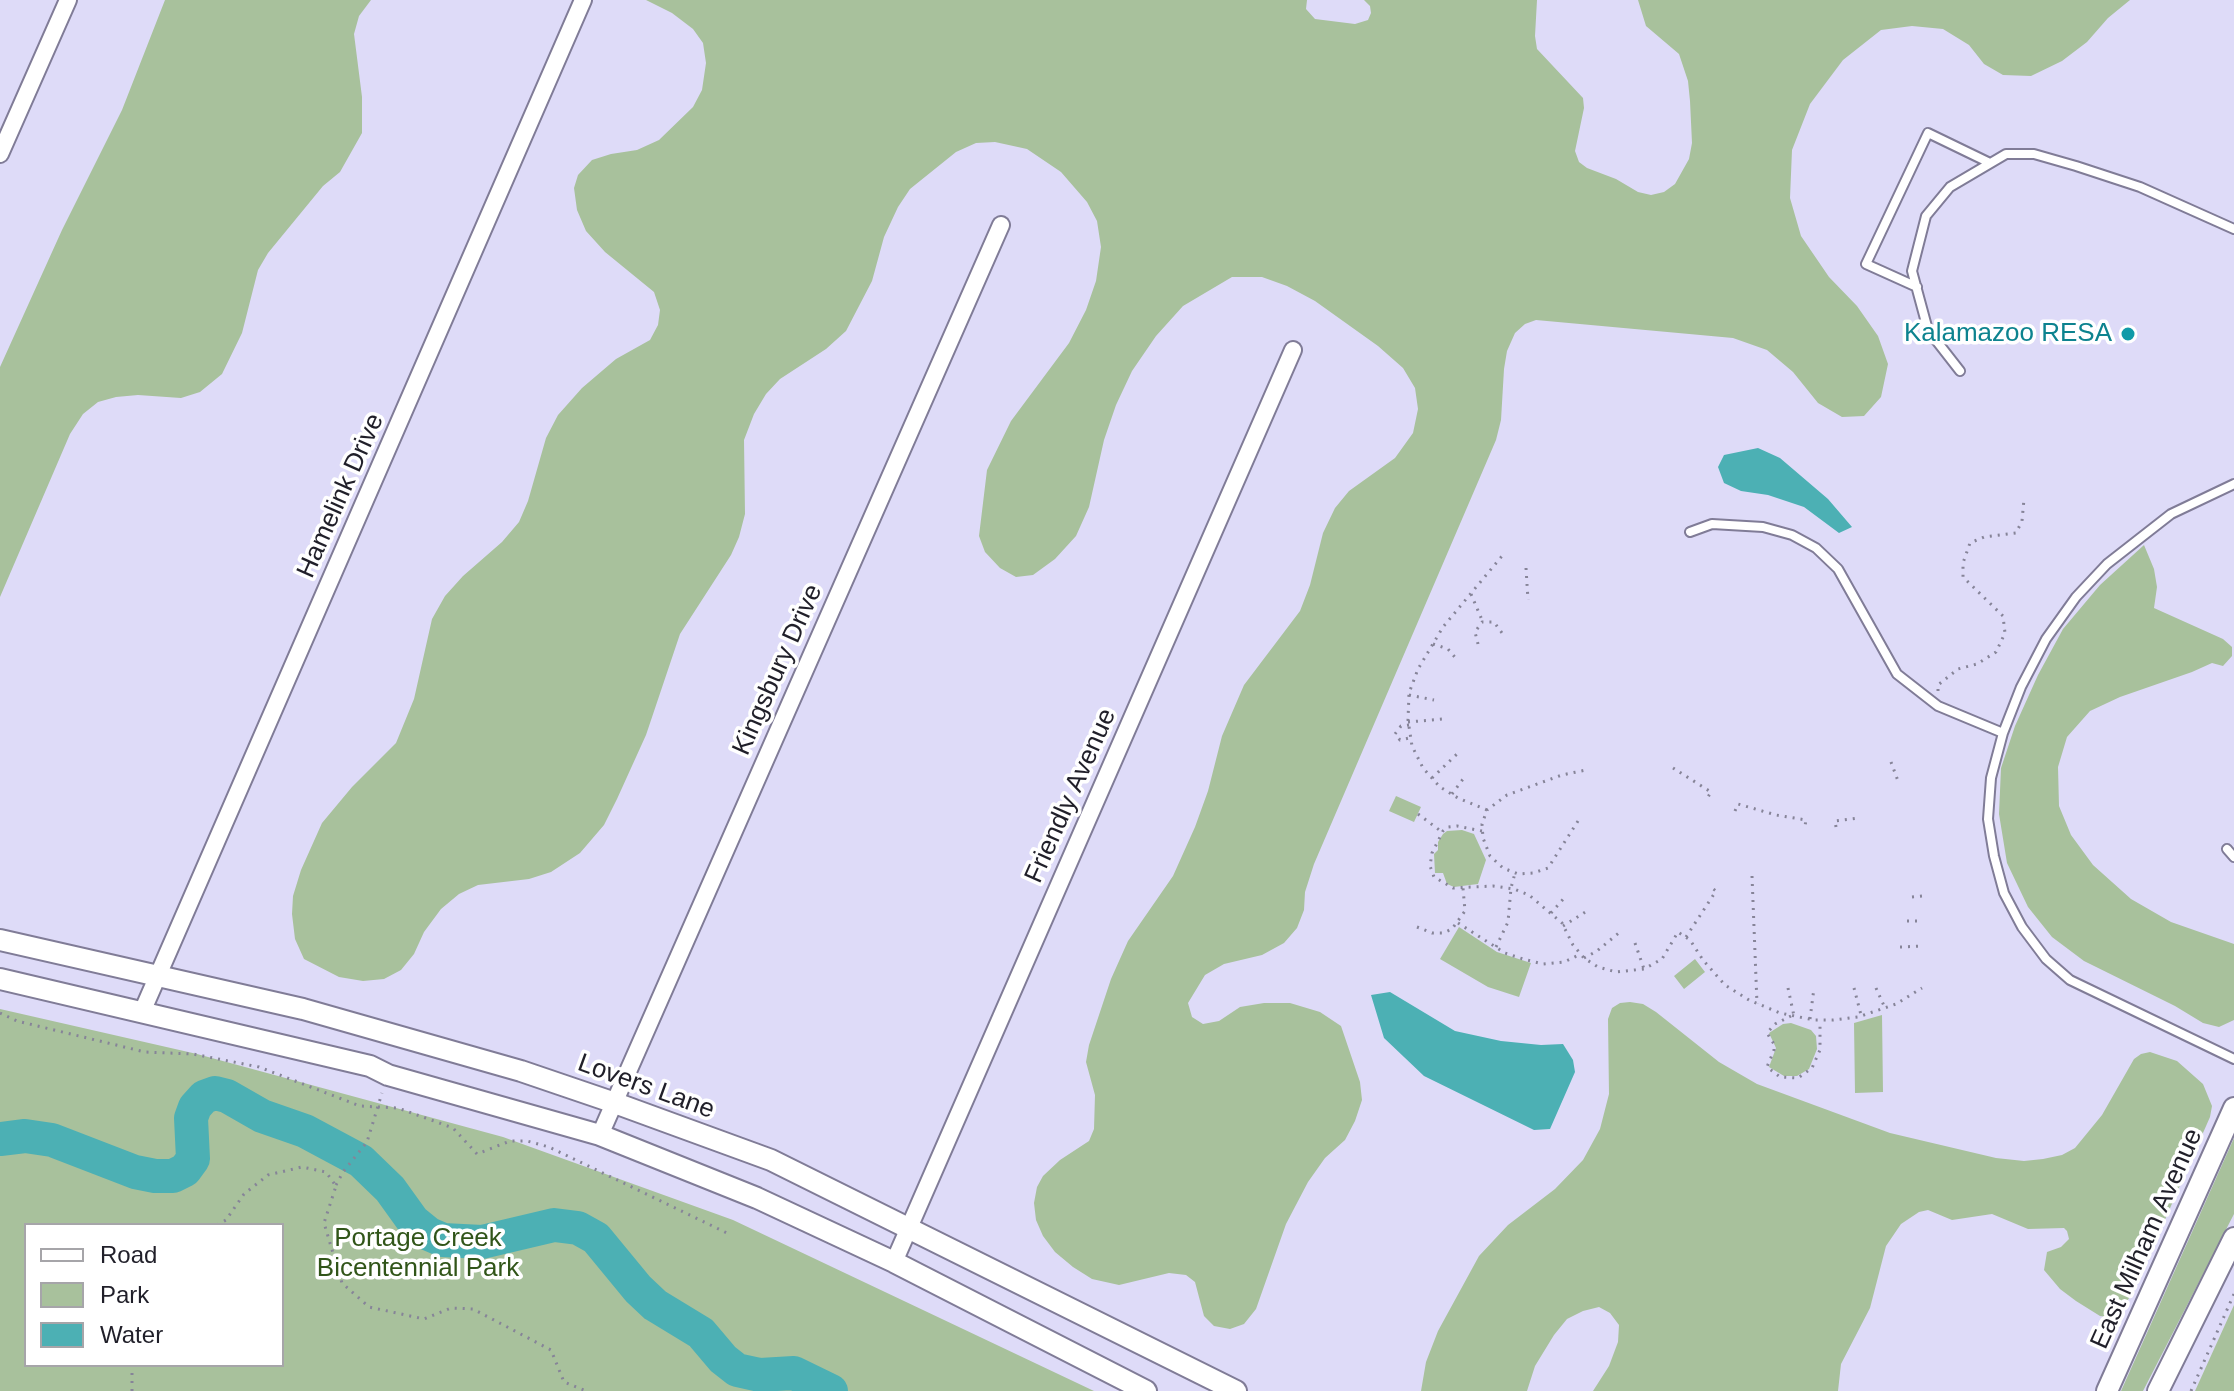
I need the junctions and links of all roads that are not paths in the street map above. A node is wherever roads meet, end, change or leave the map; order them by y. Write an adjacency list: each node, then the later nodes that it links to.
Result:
1 (68, 0): 3 (street)
2 (583, 0): 16 (street, Hamelink Drive)
3 (0, 154)
4 (1990, 163): 6 (lane); 7 (lane); 7 (lane)
5 (1001, 225): 20 (street, Kingsbury Drive)
6 (2234, 229)
7 (1917, 287): 9 (lane)
8 (1293, 350): 23 (street, Friendly Avenue)
9 (1960, 371)
10 (2234, 484): 12 (lane)
11 (1690, 532): 12 (lane)
12 (2003, 733): 19 (lane)
13 (2227, 849): 14 (lane)
14 (2234, 857)
15 (0, 940): 16 (street, Lovers Lane)
16 (158, 976): 18 (street, Hamelink Drive); 20 (street, Lovers Lane)
17 (0, 979): 18 (street)
18 (142, 1012): 22 (street)
19 (2234, 1059)
20 (615, 1103): 22 (street, Kingsbury Drive); 23 (street, Lovers Lane)
21 (2234, 1108): 28 (street, East Milham Avenue)
22 (600, 1135): 25 (street)
23 (909, 1227): 25 (street, Friendly Avenue); 27 (street, Lovers Lane)
24 (2234, 1238): 29 (street)
25 (894, 1262): 26 (street)
26 (1146, 1391)
27 (1236, 1391)
28 (2107, 1391)
29 (2158, 1391)

